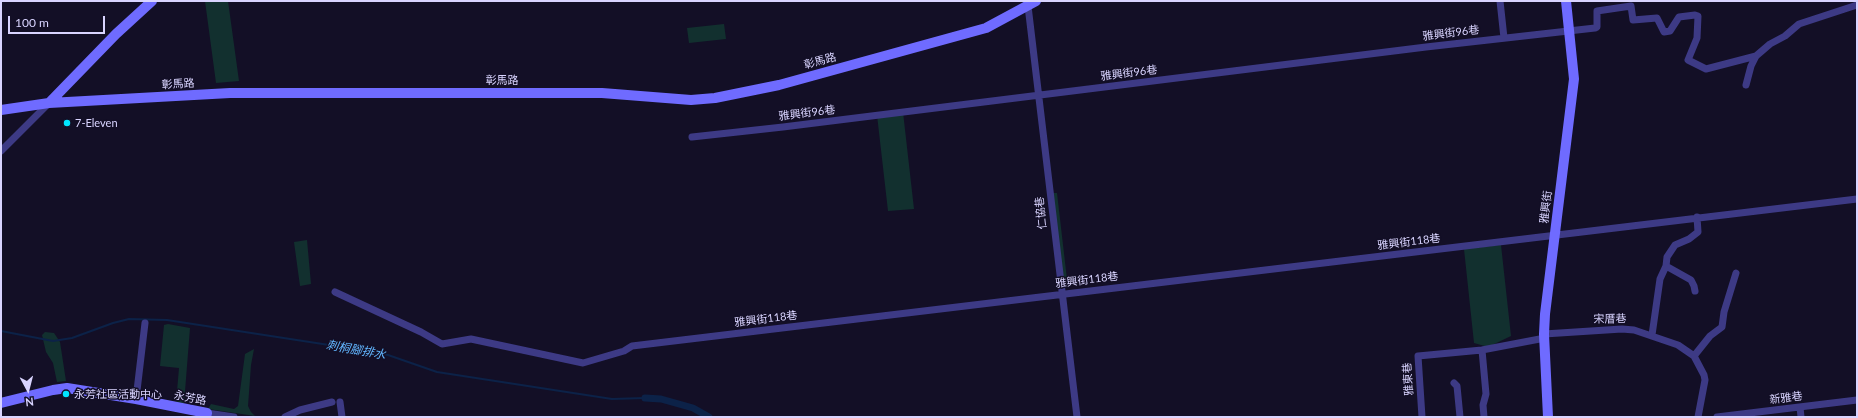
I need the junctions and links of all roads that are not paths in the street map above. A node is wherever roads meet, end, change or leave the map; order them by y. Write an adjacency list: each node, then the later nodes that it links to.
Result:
1 (152, 1): 11 (street)
2 (1500, 1): 7 (street)
3 (1566, 1): 6 (street, 雅興街)
4 (1032, 3): 10 (street, 仁協巷); 11 (street, 彰馬路)
5 (1857, 5): 8 (street)
6 (1568, 30): 7 (street, 雅興街96巷); 8 (street, 雅興街96巷); 17 (street, 雅興街)
7 (1504, 38): 10 (street, 雅興街96巷)
8 (1756, 56): 9 (street)
9 (1746, 85)
10 (1040, 96): 13 (street, 雅興街96巷); 22 (street, 仁協巷)
11 (49, 103): 12 (street, 彰馬路); 14 (street)
12 (1, 110)
13 (692, 137)
14 (1, 151)
15 (1857, 199): 16 (street, 雅興街118巷)
16 (1697, 217): 17 (street, 雅興街118巷); 18 (street)
17 (1555, 235): 22 (street, 雅興街118巷); 25 (street, 雅興街)
18 (1666, 266): 20 (street); 24 (street)
19 (1736, 274): 27 (street)
20 (1695, 291)
21 (335, 292): 22 (street, 雅興街118巷)
22 (1061, 294): 38 (street, 仁協巷)
23 (145, 323): 29 (street)
24 (1652, 335): 25 (street, 宋厝巷); 27 (street, 宋厝巷)
25 (1544, 336): 26 (street, 雅東巷); 42 (street, 雅興街)
26 (1482, 350): 39 (street, 雅東巷); 41 (street)
27 (1694, 356): 43 (street)
28 (1454, 383): 40 (street)
29 (136, 399): 31 (street, 永芳路); 34 (street, 永芳路)
30 (1857, 400): 32 (street, 新雅巷)
31 (1, 403)
32 (1800, 407): 44 (street, 新雅巷); 45 (street)
33 (300, 414): 36 (street); 37 (street)
34 (206, 415): 35 (street, 永芳路)
35 (234, 417)
36 (284, 417)
37 (342, 417)
38 (1077, 417)
39 (1422, 417)
40 (1460, 417)
41 (1484, 417)
42 (1548, 417)
43 (1698, 417)
44 (1717, 417)
45 (1801, 417)

